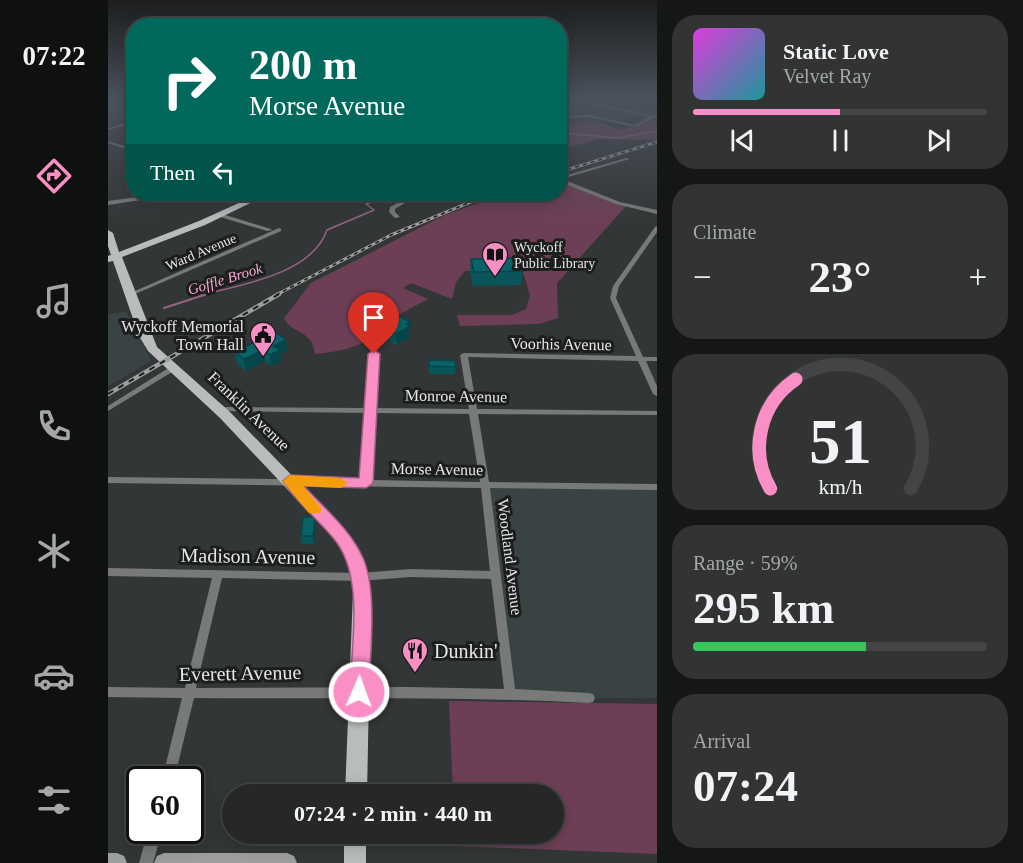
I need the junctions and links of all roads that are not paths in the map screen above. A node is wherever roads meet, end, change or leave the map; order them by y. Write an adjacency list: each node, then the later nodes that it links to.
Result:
1 (108, 142): 2 (street)
2 (126, 148)
3 (628, 159): 4 (street)
4 (567, 177)
5 (567, 182): 10 (street)
6 (126, 200): 9 (street)
7 (250, 201): 11 (main road)
8 (404, 201): 12 (street)
9 (108, 203)
10 (657, 212)
11 (219, 215): 14 (street); 17 (main road)
12 (397, 217)
13 (657, 229): 21 (street)
14 (269, 230)
15 (279, 230): 18 (street, Ward Avenue)
16 (108, 233): 17 (main road, Franklin Avenue)
17 (113, 258): 18 (main road, Franklin Avenue)
18 (131, 294): 23 (main road, Franklin Avenue)
19 (374, 354): 27 (street)
20 (464, 355): 21 (street, Voorhis Avenue); 28 (street, Woodland Avenue)
21 (640, 359): 22 (street, Voorhis Avenue); 24 (street)
22 (657, 359)
23 (173, 369): 25 (street); 26 (main road, Franklin Avenue)
24 (657, 394)
25 (108, 409)
26 (219, 409): 27 (street, Monroe Avenue); 31 (main road, Franklin Avenue)
27 (371, 411): 28 (street, Monroe Avenue); 32 (street)
28 (474, 412): 29 (street, Monroe Avenue); 33 (street, Woodland Avenue)
29 (657, 413)
30 (108, 480): 31 (street, Morse Avenue)
31 (290, 481): 32 (street, Morse Avenue); 38 (main road, Franklin Avenue)
32 (366, 483): 33 (street, Morse Avenue)
33 (485, 485): 34 (street, Morse Avenue); 37 (street, Woodland Avenue)
34 (657, 487)
35 (108, 572): 36 (street, Madison Avenue)
36 (218, 574): 38 (street, Madison Avenue); 42 (street)
37 (496, 575): 38 (street, Madison Avenue); 41 (street, Woodland Avenue)
38 (360, 577): 40 (main road, Franklin Avenue)
39 (108, 692): 42 (street, Everett Avenue)
40 (359, 692): 41 (street, Everett Avenue); 42 (street, Everett Avenue); 45 (main road, Franklin Avenue)
41 (510, 693): 43 (street, Everett Avenue)
42 (189, 694): 44 (street)
43 (589, 698)
44 (171, 766)
45 (357, 784)
46 (151, 844): 50 (street)
47 (355, 844): 53 (main road)
48 (108, 863): 49 (main road)
49 (117, 863)
50 (146, 863)
51 (164, 863): 52 (main road)
52 (287, 863)
53 (355, 863)

